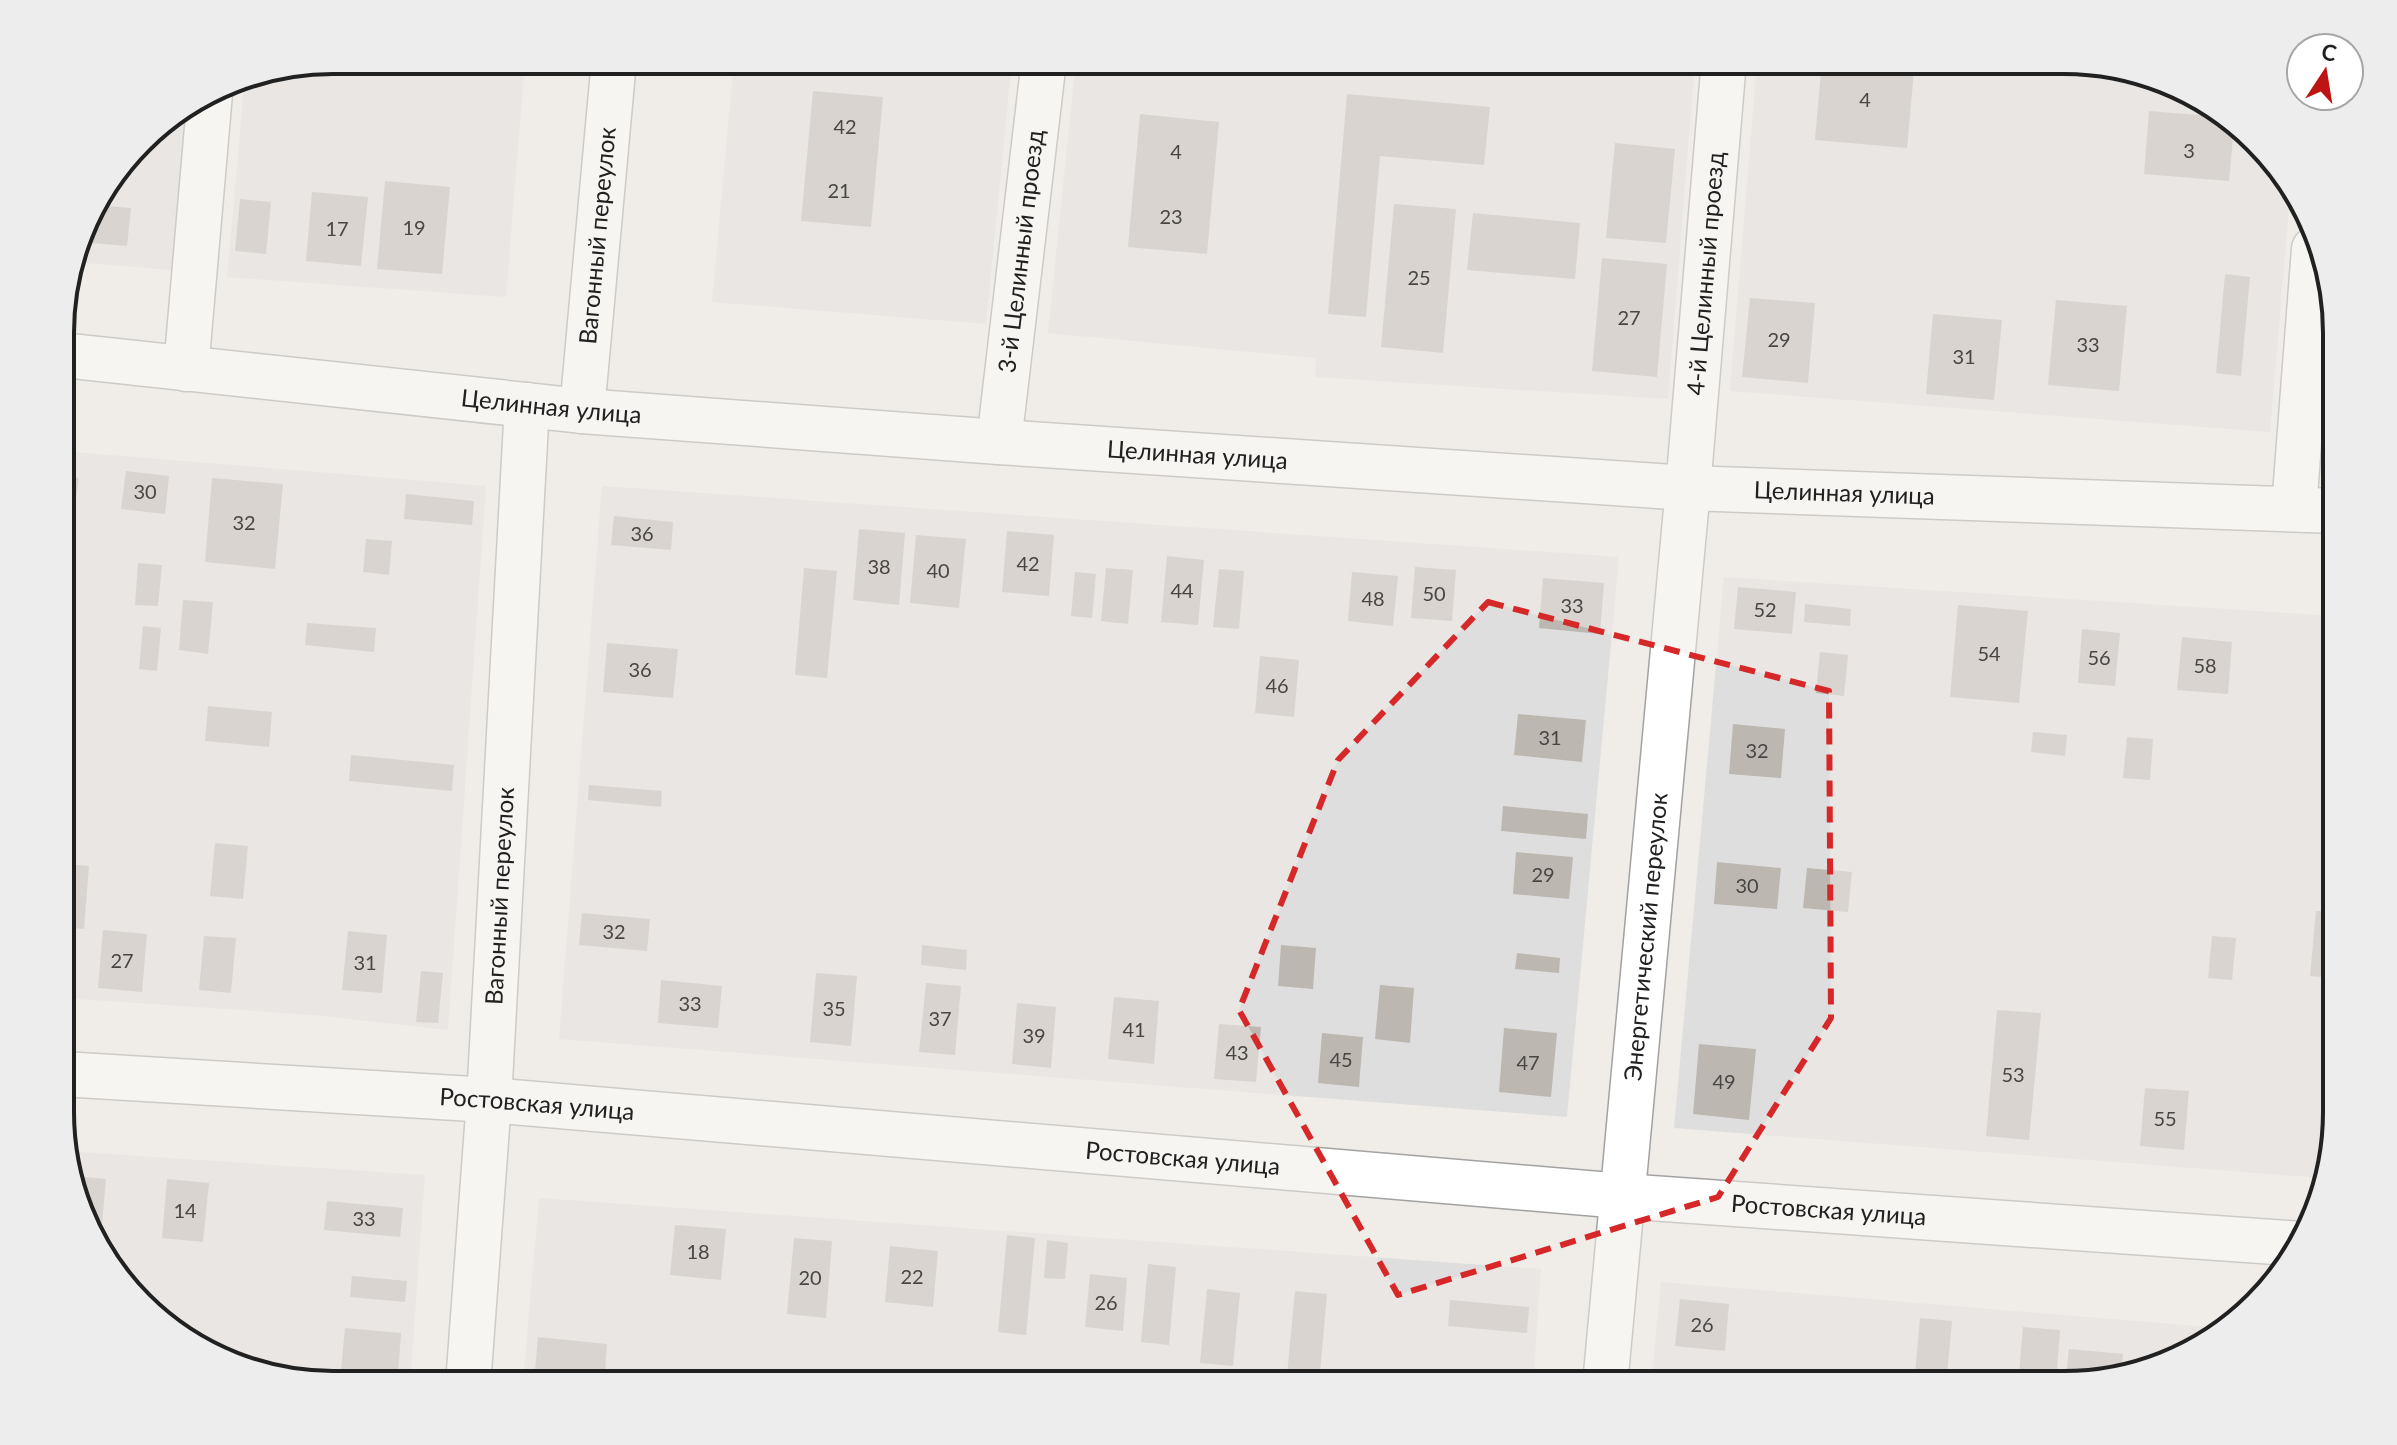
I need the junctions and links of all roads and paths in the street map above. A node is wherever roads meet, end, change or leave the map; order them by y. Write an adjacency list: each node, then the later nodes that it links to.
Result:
1 (1723, 74): 11 (street, 4-й Целинный проезд)
2 (613, 75): 9 (street, Вагонный переулок)
3 (1042, 75): 10 (street, 3-й Целинный проезд)
4 (209, 106): 7 (street)
5 (2314, 269): 12 (street)
6 (74, 356): 7 (street, Целинная улица)
7 (186, 369): 8 (street, Целинная улица)
8 (527, 405): 9 (street, Целинная улица); 14 (street, Вагонный переулок)
9 (582, 411): 10 (street, Целинная улица)
10 (999, 442): 11 (street, Целинная улица)
11 (1688, 488): 12 (street, Целинная улица); 15 (street, Энергетический переулок)
12 (2315, 510)
13 (74, 1075): 14 (street, Ростовская улица)
14 (489, 1100): 15 (street, Ростовская улица); 18 (street, Вагонный переулок)
15 (1622, 1196): 16 (street, Ростовская улица); 17 (street, Энергетический переулок)
16 (2287, 1243)
17 (1606, 1370)
18 (469, 1371)

